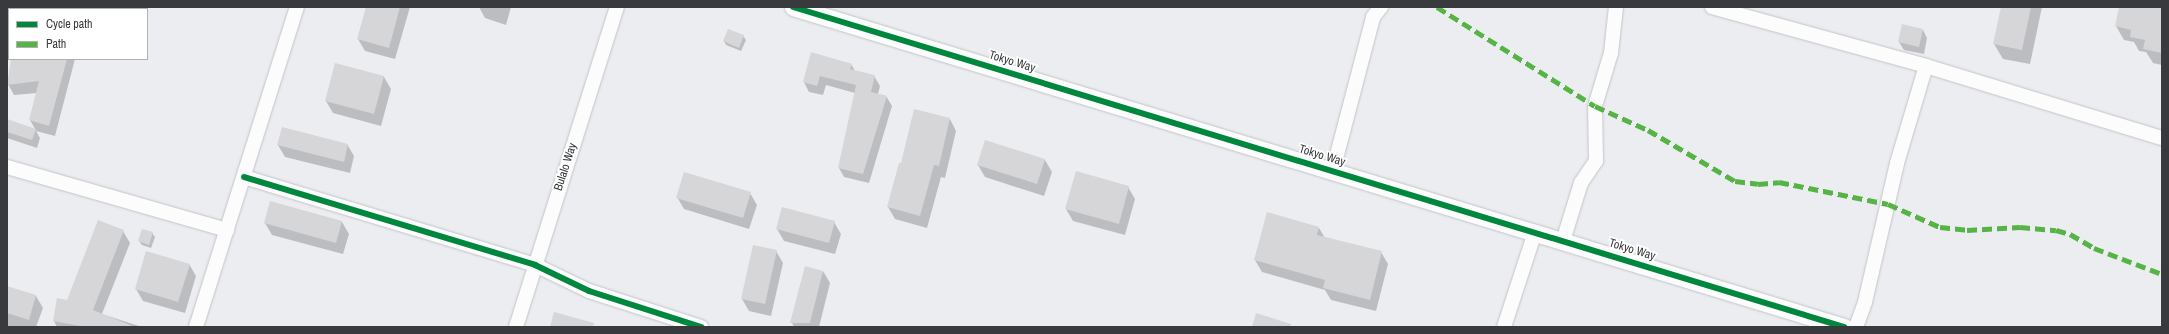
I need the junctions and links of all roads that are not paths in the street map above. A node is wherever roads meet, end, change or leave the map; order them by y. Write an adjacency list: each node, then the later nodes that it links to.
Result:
1 (297, 7): 11 (street)
2 (616, 7): 15 (street, Bulalo Way)
3 (793, 7): 10 (street, Tokyo Way)
4 (1381, 7): 10 (street)
5 (1616, 7): 14 (street)
6 (1712, 7): 7 (street)
7 (1926, 66): 8 (street); 21 (street)
8 (2162, 138)
9 (7, 167): 12 (street)
10 (1333, 170): 13 (street, Tokyo Way)
11 (244, 177): 12 (street); 15 (street)
12 (227, 230): 16 (street)
13 (1535, 232): 14 (street, Tokyo Way); 19 (street)
14 (1563, 240): 20 (street, Tokyo Way)
15 (535, 265): 17 (street, Bulalo Way); 18 (street)
16 (196, 327)
17 (516, 327)
18 (700, 327)
19 (1504, 327)
20 (1844, 327)
21 (1856, 327)

